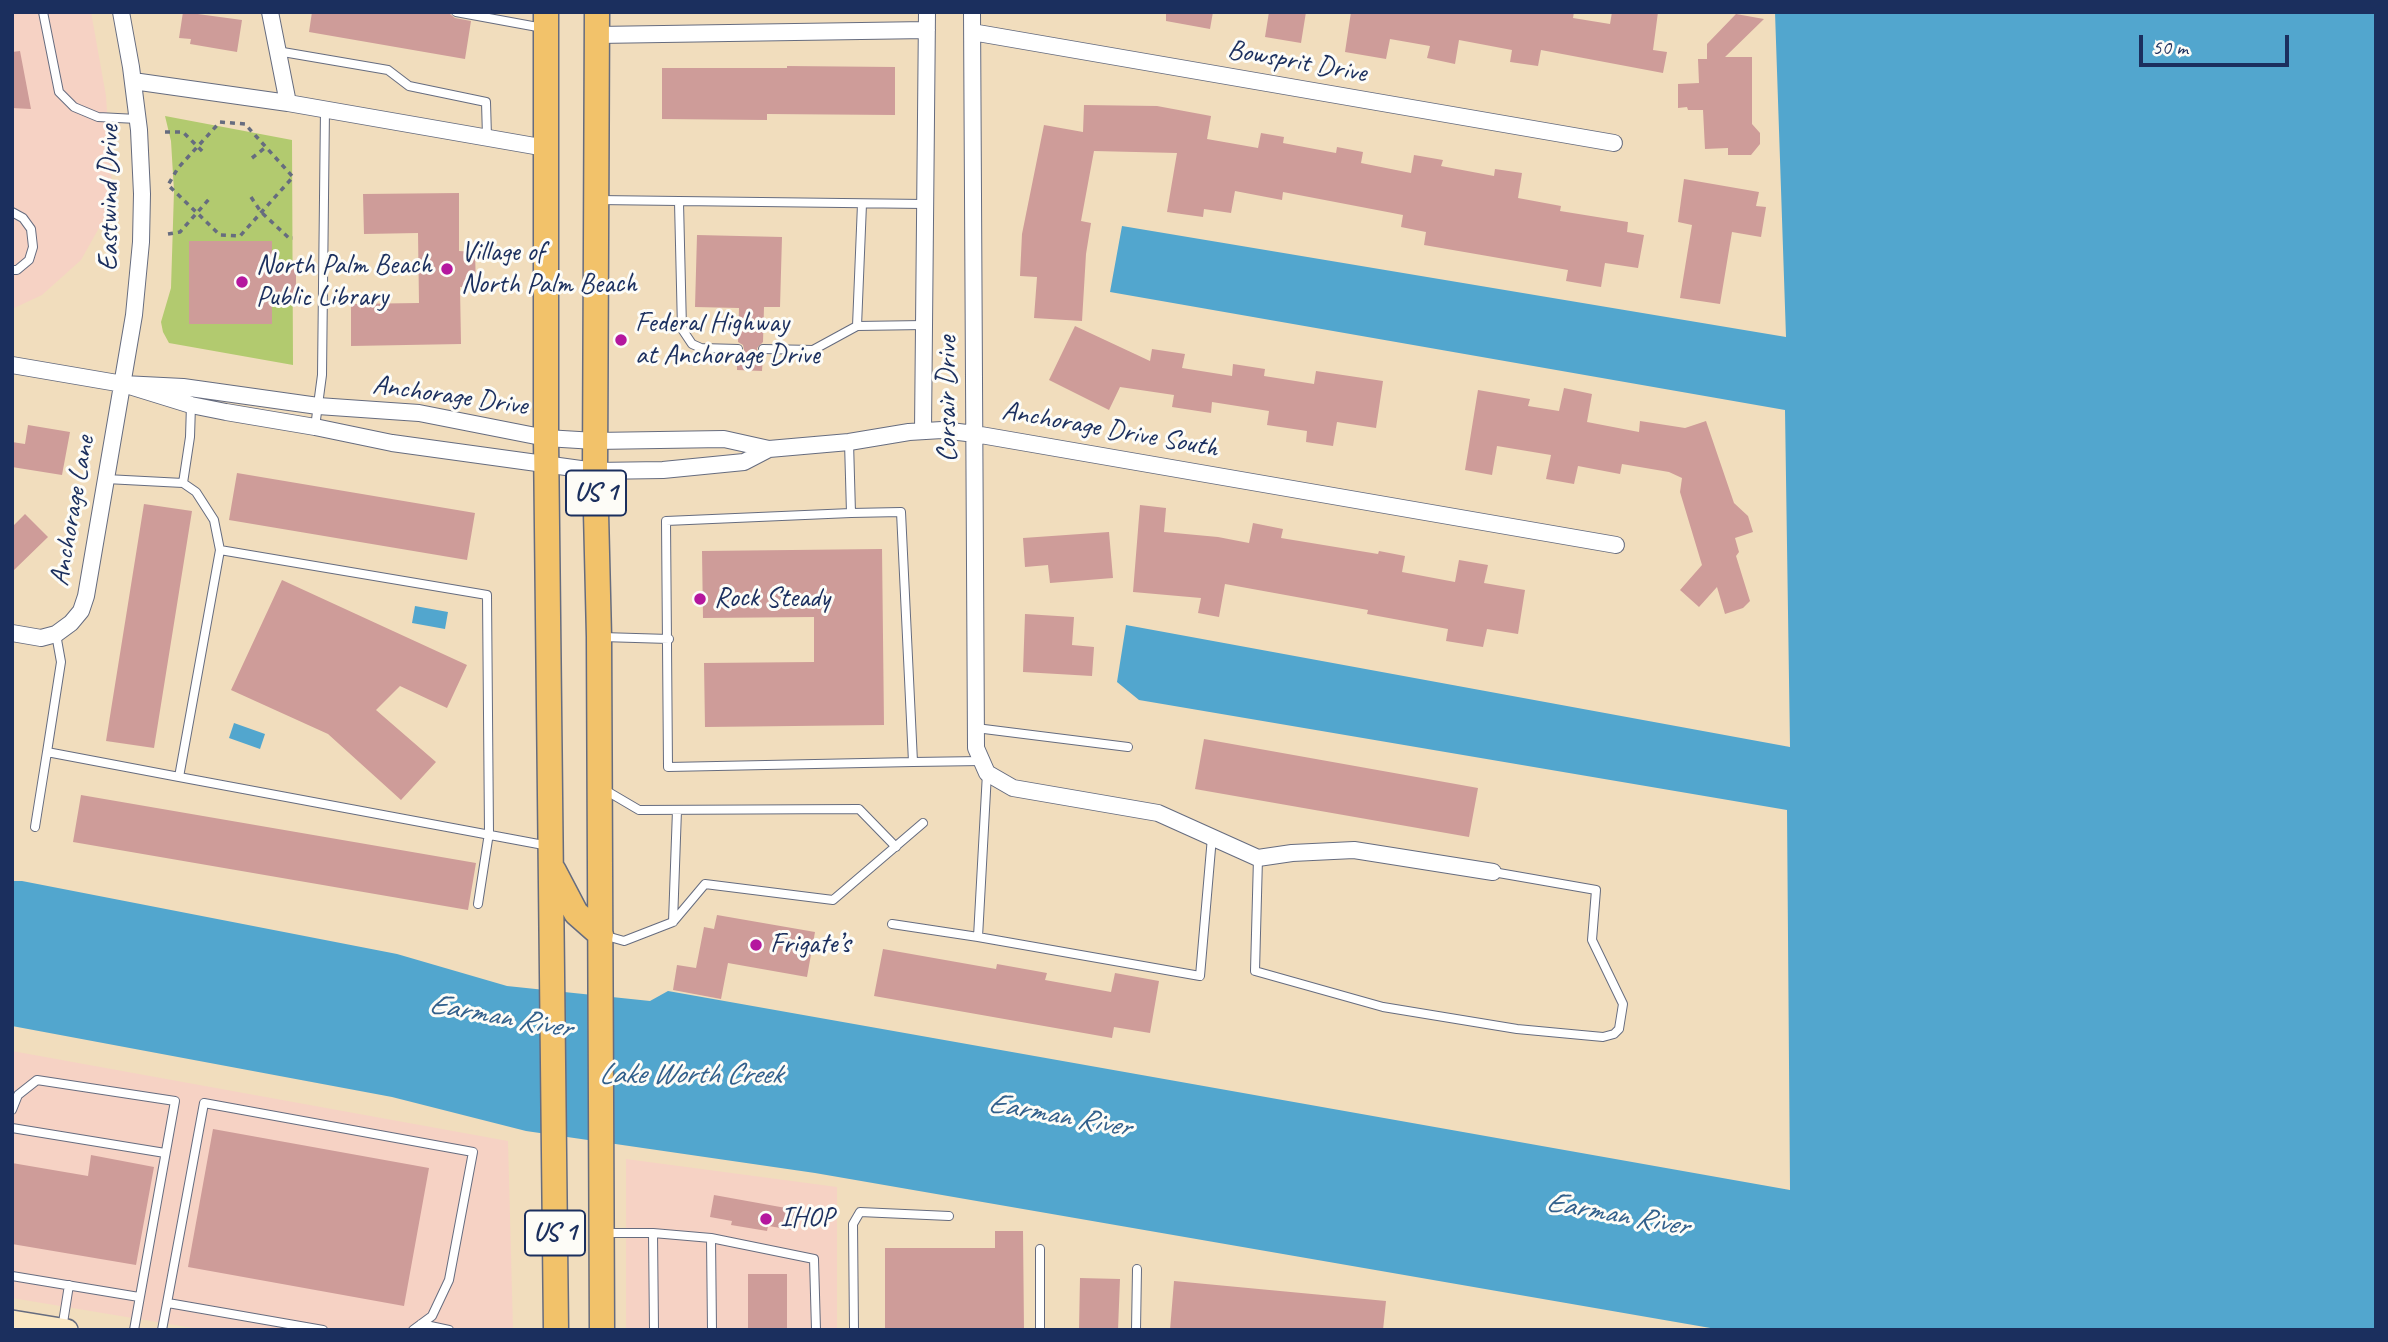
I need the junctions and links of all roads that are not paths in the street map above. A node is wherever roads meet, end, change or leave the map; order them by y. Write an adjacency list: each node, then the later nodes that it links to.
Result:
1 (43, 12): 15 (lane)
2 (121, 12): 12 (street, Eastwind Drive)
3 (270, 12): 11 (street)
4 (456, 12): 7 (lane)
5 (927, 12): 9 (street)
6 (972, 12): 10 (street, Corsair Drive)
7 (546, 20): 18 (main road, US 1)
8 (597, 24): 9 (street); 19 (main road, US 1 / US 1)
9 (927, 30): 22 (street)
10 (972, 32): 17 (street, Bowsprit Drive); 35 (street, Corsair Drive)
11 (277, 51): 13 (street); 16 (lane)
12 (133, 81): 13 (street); 15 (street, Eastwind Drive)
13 (288, 103): 14 (street)
14 (325, 109): 16 (street); 32 (lane)
15 (137, 119): 30 (street, Eastwind Drive)
16 (487, 137): 18 (street)
17 (1614, 144)
18 (546, 148): 36 (main road, US 1)
19 (598, 200): 20 (lane); 37 (main road, US 1 / US 1)
20 (679, 202): 21 (lane); 27 (lane)
21 (862, 204): 22 (lane); 26 (lane)
22 (924, 204): 25 (street)
23 (12, 212): 24 (lane)
24 (12, 270)
25 (924, 325): 26 (lane); 34 (street)
26 (857, 326): 28 (lane)
27 (738, 349)
28 (763, 349)
29 (12, 365): 30 (street, Anchorage Drive)
30 (122, 384): 31 (street, Anchorage Drive); 32 (street, Anchorage Drive); 42 (street, Anchorage Lane)
31 (191, 405): 33 (street, Anchorage Drive); 43 (lane)
32 (318, 406): 33 (lane); 36 (street, Anchorage Drive)
33 (315, 427): 40 (street, Anchorage Drive)
34 (923, 431): 35 (street, Anchorage Drive South); 38 (street, Anchorage Drive South)
35 (975, 433): 45 (street, Anchorage Drive South); 51 (street, Corsair Drive)
36 (546, 438): 37 (street, Anchorage Drive); 40 (main road, US 1)
37 (596, 441): 39 (street, Anchorage Drive); 41 (main road, US 1 / US 1)
38 (849, 442): 39 (street, Anchorage Drive South); 44 (lane)
39 (769, 449): 41 (street, Anchorage Drive South)
40 (546, 466): 41 (street, Anchorage Drive); 64 (main road, US 1)
41 (595, 471): 49 (main road, US 1 / US 1)
42 (106, 479): 43 (lane); 48 (street, Anchorage Lane)
43 (183, 483): 46 (lane)
44 (851, 513): 50 (lane); 54 (lane)
45 (1616, 545)
46 (220, 550): 56 (lane); 61 (lane)
47 (12, 633): 48 (street)
48 (55, 634): 53 (lane)
49 (599, 636): 50 (lane); 57 (main road, US 1 / US 1)
50 (668, 639): 54 (lane)
51 (976, 728): 52 (lane); 55 (street, Corsair Drive)
52 (1128, 747)
53 (47, 752): 56 (lane); 60 (lane)
54 (913, 762): 55 (lane)
55 (988, 771): 62 (street); 71 (lane)
56 (180, 777): 61 (lane)
57 (600, 787): 58 (lane); 70 (main road, US 1 / US 1)
58 (677, 810): 63 (lane); 68 (lane)
59 (923, 823): 63 (lane)
60 (35, 828)
61 (489, 833): 64 (lane); 67 (lane)
62 (1212, 837): 65 (street); 71 (lane)
63 (896, 847): 68 (lane)
64 (552, 857): 70 (main road); 93 (main road, US 1)
65 (1258, 858): 66 (street); 66 (lane)
66 (1493, 872)
67 (478, 904)
68 (673, 922): 70 (lane)
69 (891, 924): 71 (lane)
70 (601, 935): 76 (main road, US 1 / US 1)
71 (978, 937)
72 (12, 1110): 74 (lane)
73 (12, 1128): 74 (lane)
74 (165, 1153): 83 (lane)
75 (949, 1216): 98 (lane)
76 (601, 1233): 77 (lane); 94 (main road, US 1)
77 (653, 1233): 78 (lane); 95 (lane)
78 (711, 1238): 96 (lane); 97 (lane)
79 (1040, 1248): 99 (lane)
80 (1137, 1269): 100 (lane)
81 (12, 1276): 82 (lane)
82 (69, 1285): 83 (lane); 87 (lane)
83 (139, 1297): 89 (lane)
84 (168, 1303): 86 (lane); 90 (lane); 91 (lane)
85 (12, 1321): 87 (main road)
86 (417, 1327): 92 (lane)
87 (62, 1329): 88 (main road)
88 (67, 1330)
89 (134, 1330)
90 (162, 1330)
91 (323, 1330)
92 (449, 1330)
93 (556, 1330)
94 (602, 1330)
95 (654, 1330)
96 (712, 1330)
97 (816, 1330)
98 (854, 1330)
99 (1040, 1330)
100 (1136, 1330)

